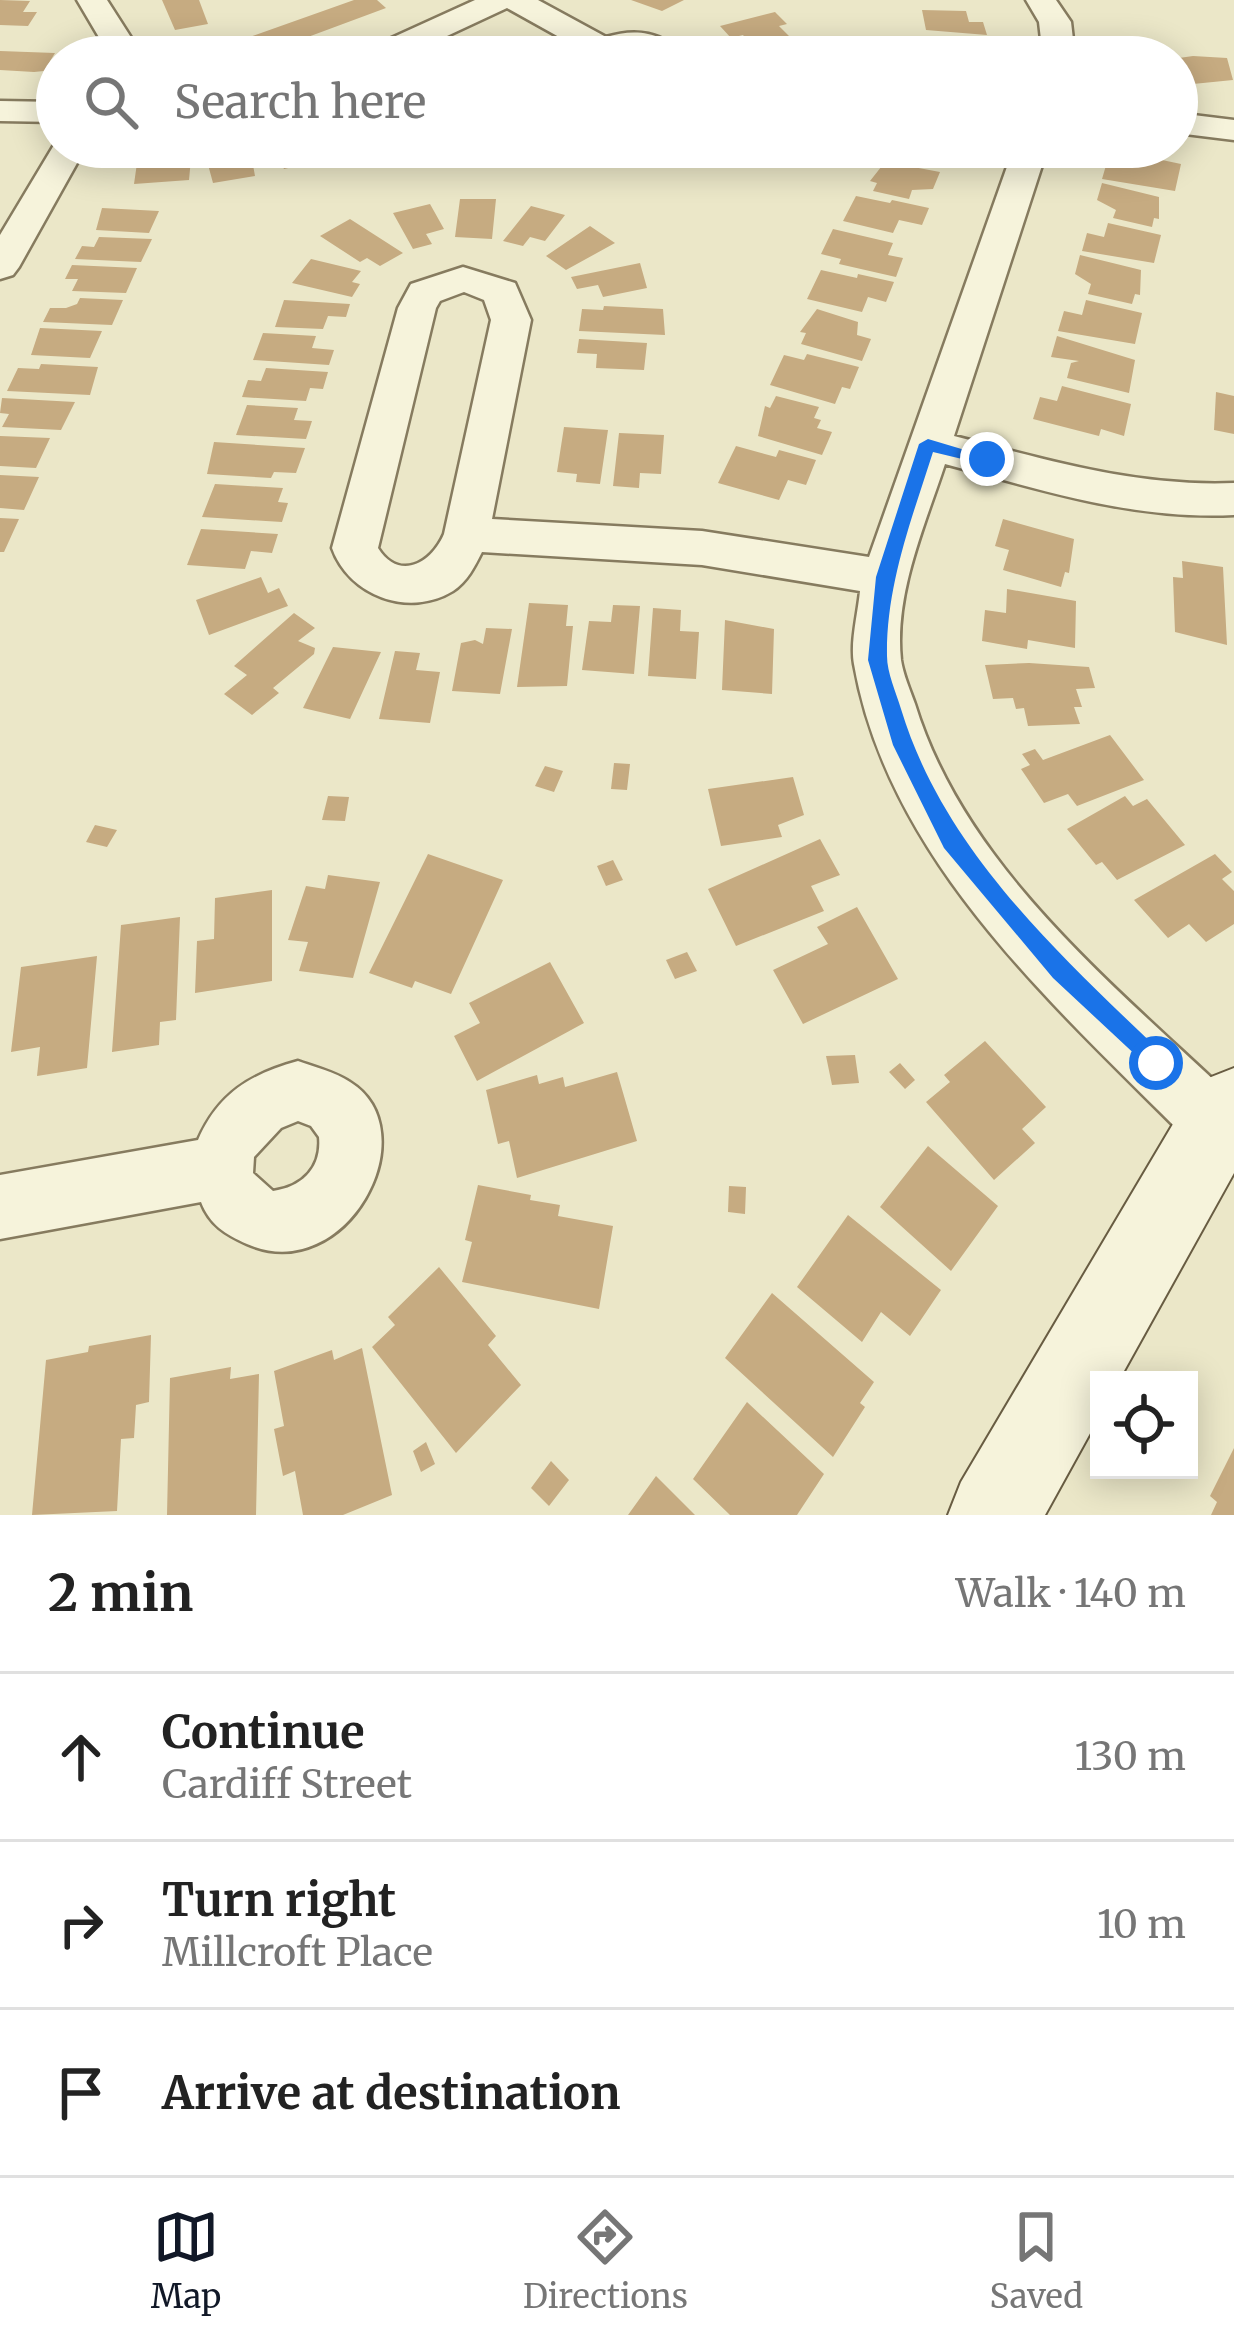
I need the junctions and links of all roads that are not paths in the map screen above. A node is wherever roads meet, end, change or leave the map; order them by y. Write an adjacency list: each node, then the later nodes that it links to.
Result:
1 (92, 0): 5 (street)
2 (515, 0): 7 (street)
3 (1041, 0): 8 (street)
4 (478, 4): 6 (street)
5 (114, 36)
6 (416, 36)
7 (573, 36)
8 (1057, 36)
9 (0, 111): 10 (street)
10 (36, 112)
11 (1198, 126): 12 (street)
12 (1234, 130)
13 (57, 168): 15 (street)
14 (1024, 168): 16 (street)
15 (0, 267)
16 (928, 444): 17 (street); 19 (street)
17 (1234, 499)
18 (466, 534): 18 (street); 19 (street)
19 (885, 577): 20 (street)
20 (1226, 1116): 23 (street)
21 (223, 1167): 22 (street)
22 (0, 1207)
23 (994, 1515)

